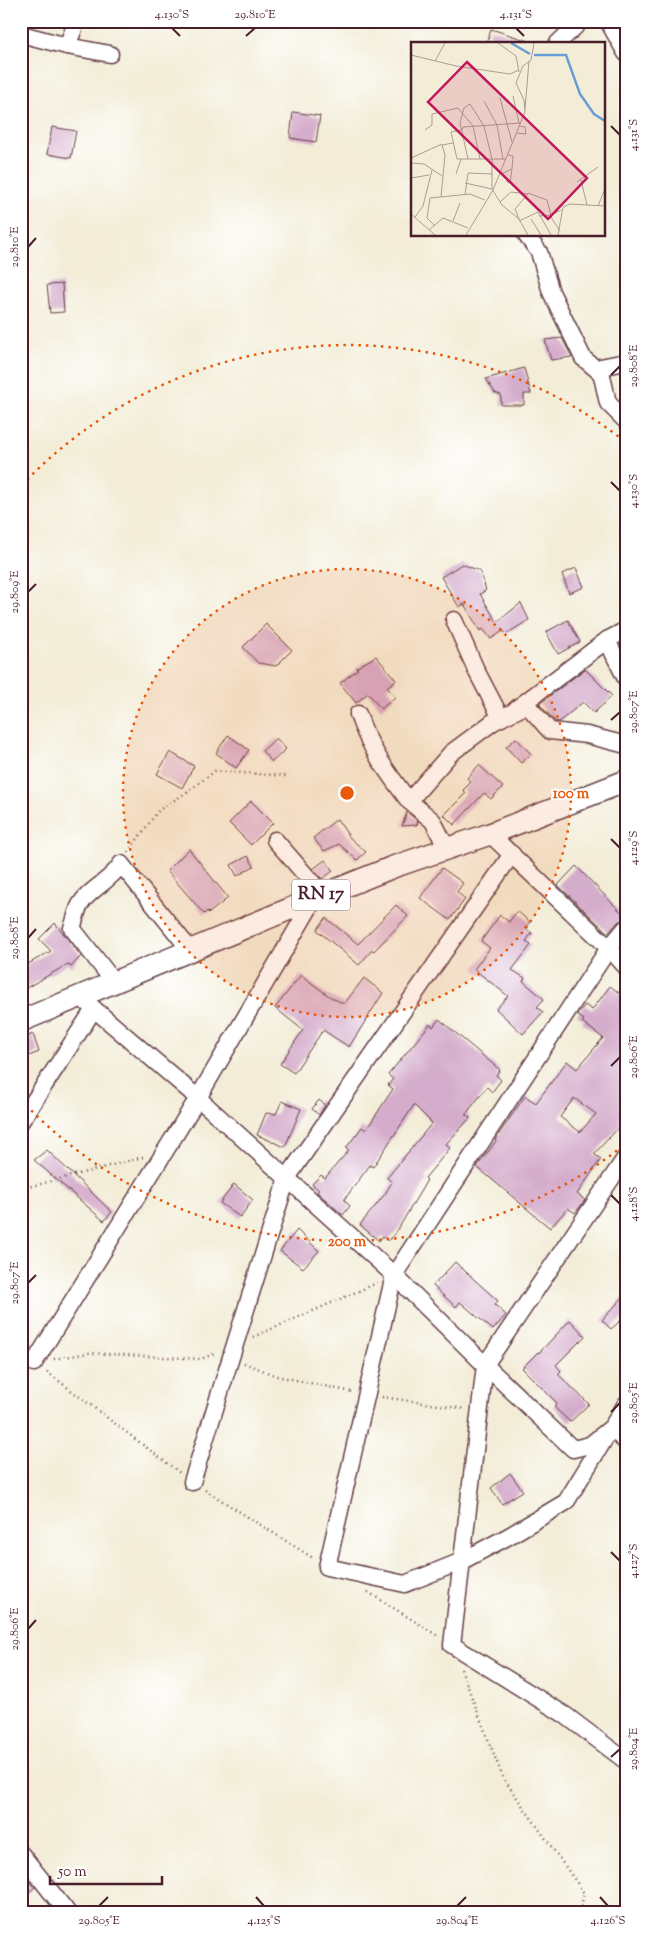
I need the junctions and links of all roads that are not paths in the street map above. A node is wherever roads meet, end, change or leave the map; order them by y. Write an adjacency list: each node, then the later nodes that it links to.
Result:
1 (77, 21): 6 (street)
2 (581, 21): 5 (street)
3 (608, 21): 7 (street)
4 (21, 34): 6 (street)
5 (558, 42)
6 (67, 46): 8 (street)
7 (626, 53)
8 (110, 54)
9 (527, 236): 11 (street)
10 (626, 362): 11 (street)
11 (602, 374): 12 (street)
12 (626, 420)
13 (454, 620): 18 (street)
14 (626, 630): 15 (street)
15 (607, 640): 16 (street); 18 (street)
16 (626, 678)
17 (358, 714): 21 (street)
18 (506, 716): 19 (street); 21 (street)
19 (626, 745)
20 (626, 781): 22 (main road, RN 17)
21 (409, 801): 24 (street)
22 (490, 834): 24 (main road, RN 17); 25 (street)
23 (275, 840): 26 (street)
24 (447, 849): 26 (main road, RN 17)
25 (512, 854): 28 (street); 37 (street)
26 (319, 896): 29 (main road, RN 17); 34 (street)
27 (626, 928): 28 (street)
28 (609, 948): 30 (street); 38 (street)
29 (191, 950): 31 (main road, RN 17); 31 (street)
30 (626, 967)
31 (114, 982): 32 (main road, RN 17)
32 (87, 1003): 33 (main road, RN 17); 34 (street); 35 (street)
33 (21, 1021)
34 (198, 1098): 37 (street); 39 (street)
35 (21, 1121)
36 (626, 1157): 40 (street)
37 (287, 1178): 38 (street); 44 (street)
38 (394, 1275): 40 (street); 45 (street)
39 (34, 1363)
40 (485, 1365): 42 (street); 45 (street)
41 (626, 1404): 42 (street)
42 (611, 1428): 43 (street); 45 (street)
43 (626, 1442)
44 (192, 1482)
45 (462, 1561): 46 (street)
46 (626, 1760)
47 (21, 1854): 48 (street)
48 (67, 1912)

